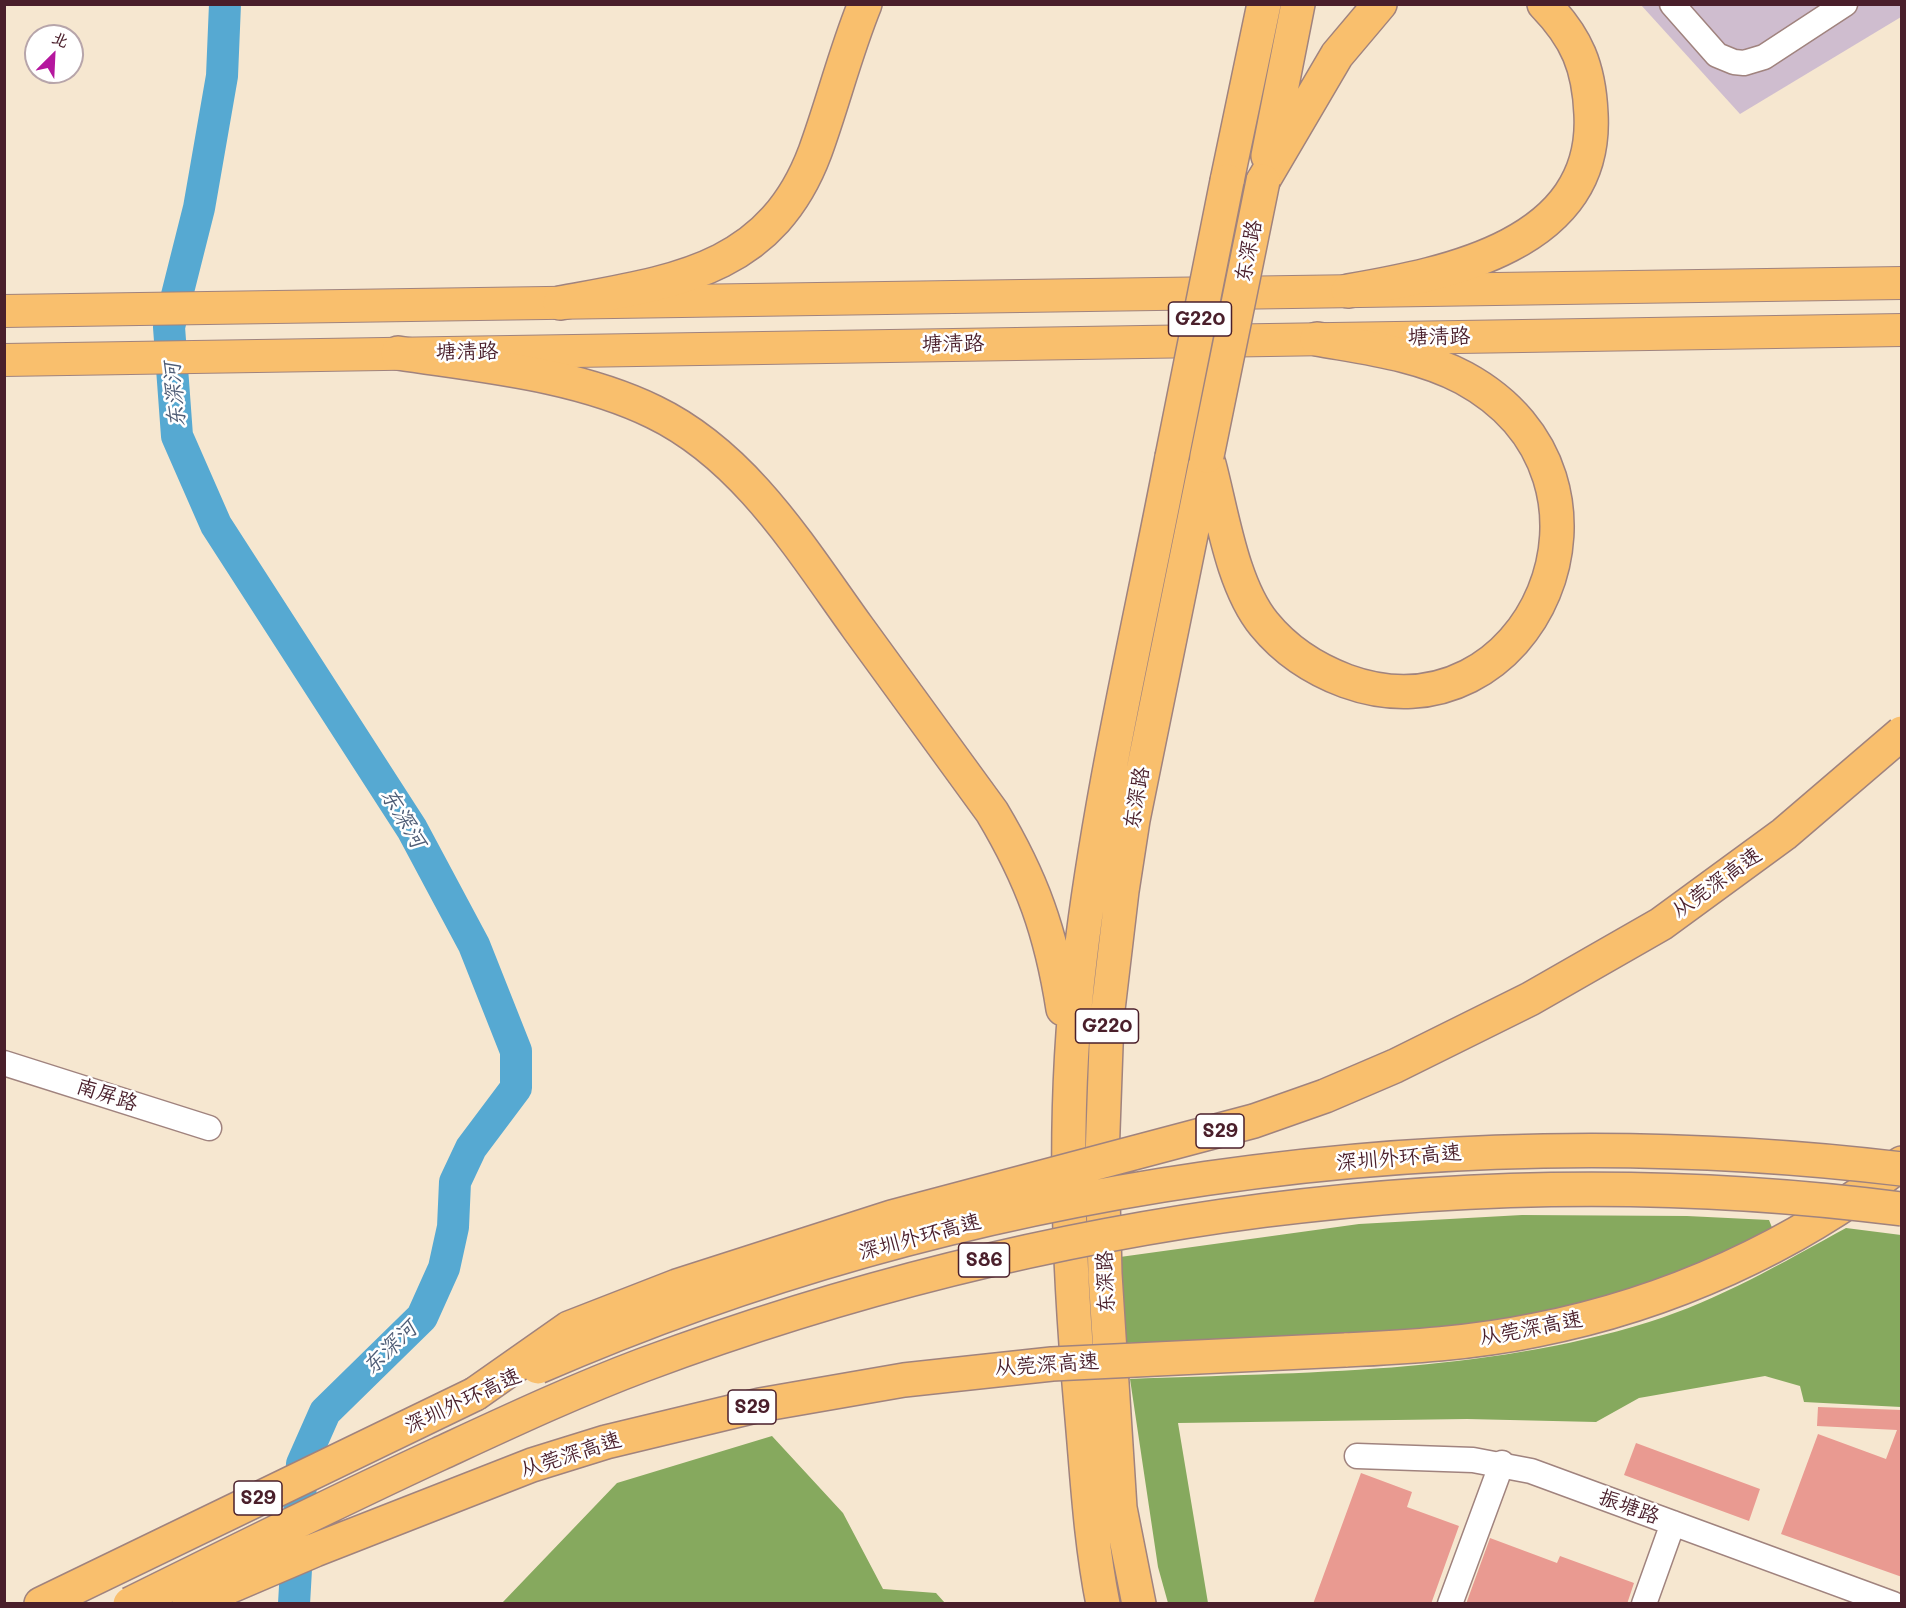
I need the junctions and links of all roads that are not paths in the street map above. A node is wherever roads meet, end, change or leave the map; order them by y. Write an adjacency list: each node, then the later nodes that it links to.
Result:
1 (865, 4): 11 (highway)
2 (1264, 4): 20 (highway, 东深路 / G220, bridge)
3 (1298, 4): 8 (highway, 东深路 / G220)
4 (1380, 4): 8 (highway)
5 (1544, 4): 10 (highway)
6 (1672, 4): 7 (street)
7 (1845, 4)
8 (1263, 181): 17 (highway, 东深路 / G220, bridge)
9 (1902, 283): 10 (main road)
10 (1347, 291): 11 (main road)
11 (560, 303): 12 (main road)
12 (4, 311)
13 (1902, 330): 14 (main road, 塘清路)
14 (1317, 339): 15 (main road, 塘清路); 17 (highway)
15 (398, 353): 16 (main road, 塘清路); 20 (highway)
16 (4, 360)
17 (1208, 456): 33 (highway, 东深路 / G220)
18 (1902, 733): 25 (highway, 从莞深高速 / S29, bridge)
19 (4, 1063): 21 (street, 南屏路)
20 (1072, 1070): 32 (highway, 东深路 / G220)
21 (209, 1128)
22 (1902, 1163): 31 (highway, 从莞深高速 / S29, bridge)
23 (1902, 1169): 25 (highway, 深圳外环高速 / S86, bridge)
24 (1902, 1209): 30 (highway, 深圳外环高速 / S86, bridge)
25 (475, 1394): 29 (highway, 深圳外环高速 / S29)
26 (1356, 1456): 27 (street, 振塘路)
27 (1502, 1463): 28 (street, 振塘路); 34 (street)
28 (1673, 1523): 35 (street); 36 (street, 振塘路)
29 (41, 1604)
30 (130, 1604)
31 (189, 1604)
32 (1103, 1604)
33 (1139, 1604)
34 (1450, 1604)
35 (1644, 1604)
36 (1893, 1604)

